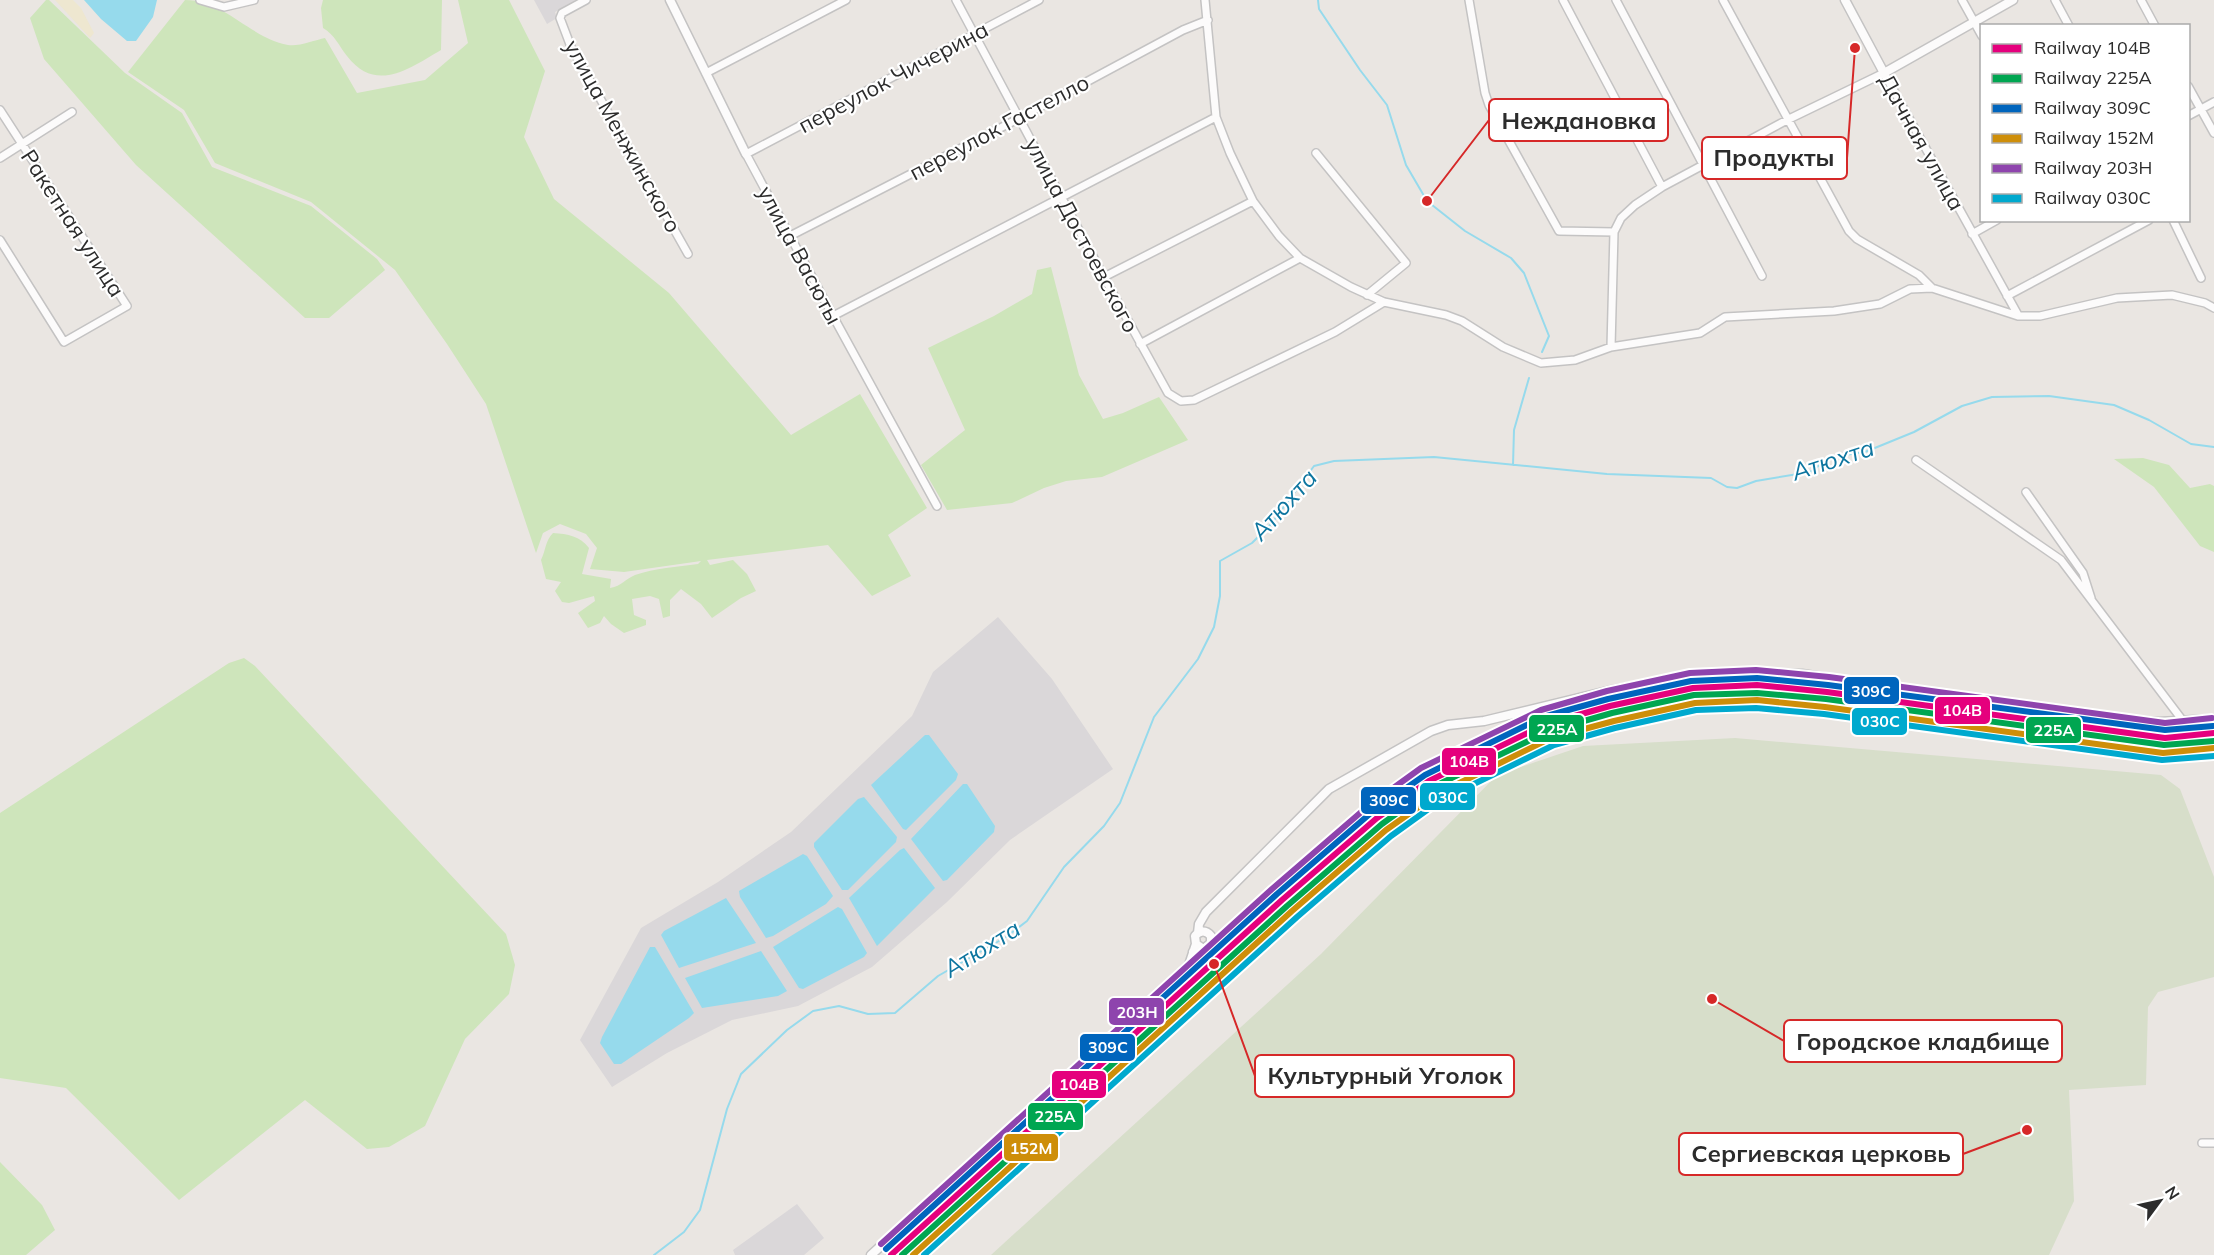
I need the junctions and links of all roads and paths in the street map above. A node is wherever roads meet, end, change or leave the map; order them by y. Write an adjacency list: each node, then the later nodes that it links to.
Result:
1 (200, 0): 2 (street)
2 (254, 0)
3 (586, 0): 51 (street, улица Менжинского)
4 (670, 0): 24 (street, улица Васюты)
5 (846, 0): 24 (street)
6 (956, 0): 23 (street, улица Достоевского)
7 (1039, 0): 23 (street, переулок Чичерина)
8 (1205, 0): 18 (street)
9 (1468, 0): 47 (street)
10 (1563, 0): 41 (street)
11 (1616, 0): 40 (street)
12 (1723, 0): 34 (street)
13 (1845, 0): 25 (street, Дачная улица)
14 (1962, 0): 19 (street)
15 (2013, 0): 19 (street)
16 (2055, 0): 20 (street)
17 (2142, 0): 21 (street)
18 (1208, 20): 32 (street, переулок Гастелло); 33 (street)
19 (1974, 21): 22 (street); 25 (street)
20 (2068, 24)
21 (2155, 24)
22 (1980, 32)
23 (974, 34): 32 (street, улица Достоевского); 38 (street, переулок Чичерина)
24 (706, 73): 38 (street, улица Васюты)
25 (1884, 73): 34 (street); 48 (street, Дачная улица)
26 (2190, 90): 28 (street)
27 (2214, 102): 28 (street)
28 (2201, 109): 31 (street); 35 (street)
29 (0, 110): 36 (street, Ракетная улица)
30 (72, 112): 36 (street)
31 (2190, 115)
32 (1019, 117): 42 (street, улица Достоевского); 49 (street, переулок Гастелло)
33 (1216, 117): 42 (street); 43 (street)
34 (1787, 120): 40 (street); 56 (street)
35 (2214, 133)
36 (22, 144): 39 (street); 50 (street, Ракетная улица)
37 (1316, 153): 57 (street)
38 (746, 154): 49 (street, улица Васюты)
39 (0, 158)
40 (1703, 165): 41 (street); 53 (street)
41 (1662, 187): 47 (street)
42 (1062, 198): 54 (street, улица Достоевского); 62 (street)
43 (1253, 201): 52 (street); 54 (street)
44 (1993, 222): 48 (street)
45 (2145, 222): 58 (street)
46 (2174, 222): 55 (street)
47 (1614, 232): 64 (street)
48 (1972, 234): 58 (street, Дачная улица)
49 (790, 236): 62 (street, улица Васюты)
50 (0, 240)
51 (688, 254)
52 (1300, 258): 57 (street); 63 (street)
53 (1762, 276)
54 (1104, 277): 63 (street, улица Достоевского)
55 (2201, 278)
56 (1932, 288): 61 (street); 64 (street)
57 (1367, 295): 59 (street)
58 (2007, 296): 61 (street, Дачная улица)
59 (1384, 302): 63 (street, улица Достоевского); 64 (street)
60 (2214, 308): 61 (street)
61 (2018, 315)
62 (832, 316): 67 (street, улица Васюты)
63 (1140, 344)
64 (1611, 347)
65 (1916, 460): 68 (street)
66 (2026, 492): 68 (street)
67 (937, 506)
68 (2093, 603): 70 (street)
69 (2214, 719): 70 (street)
70 (2183, 721): 71 (street)
71 (1200, 930): 72 (street); 72 (street)
72 (1197, 948): 75 (street)
73 (2202, 1143): 74 (street)
74 (2214, 1143)
75 (871, 1255)

